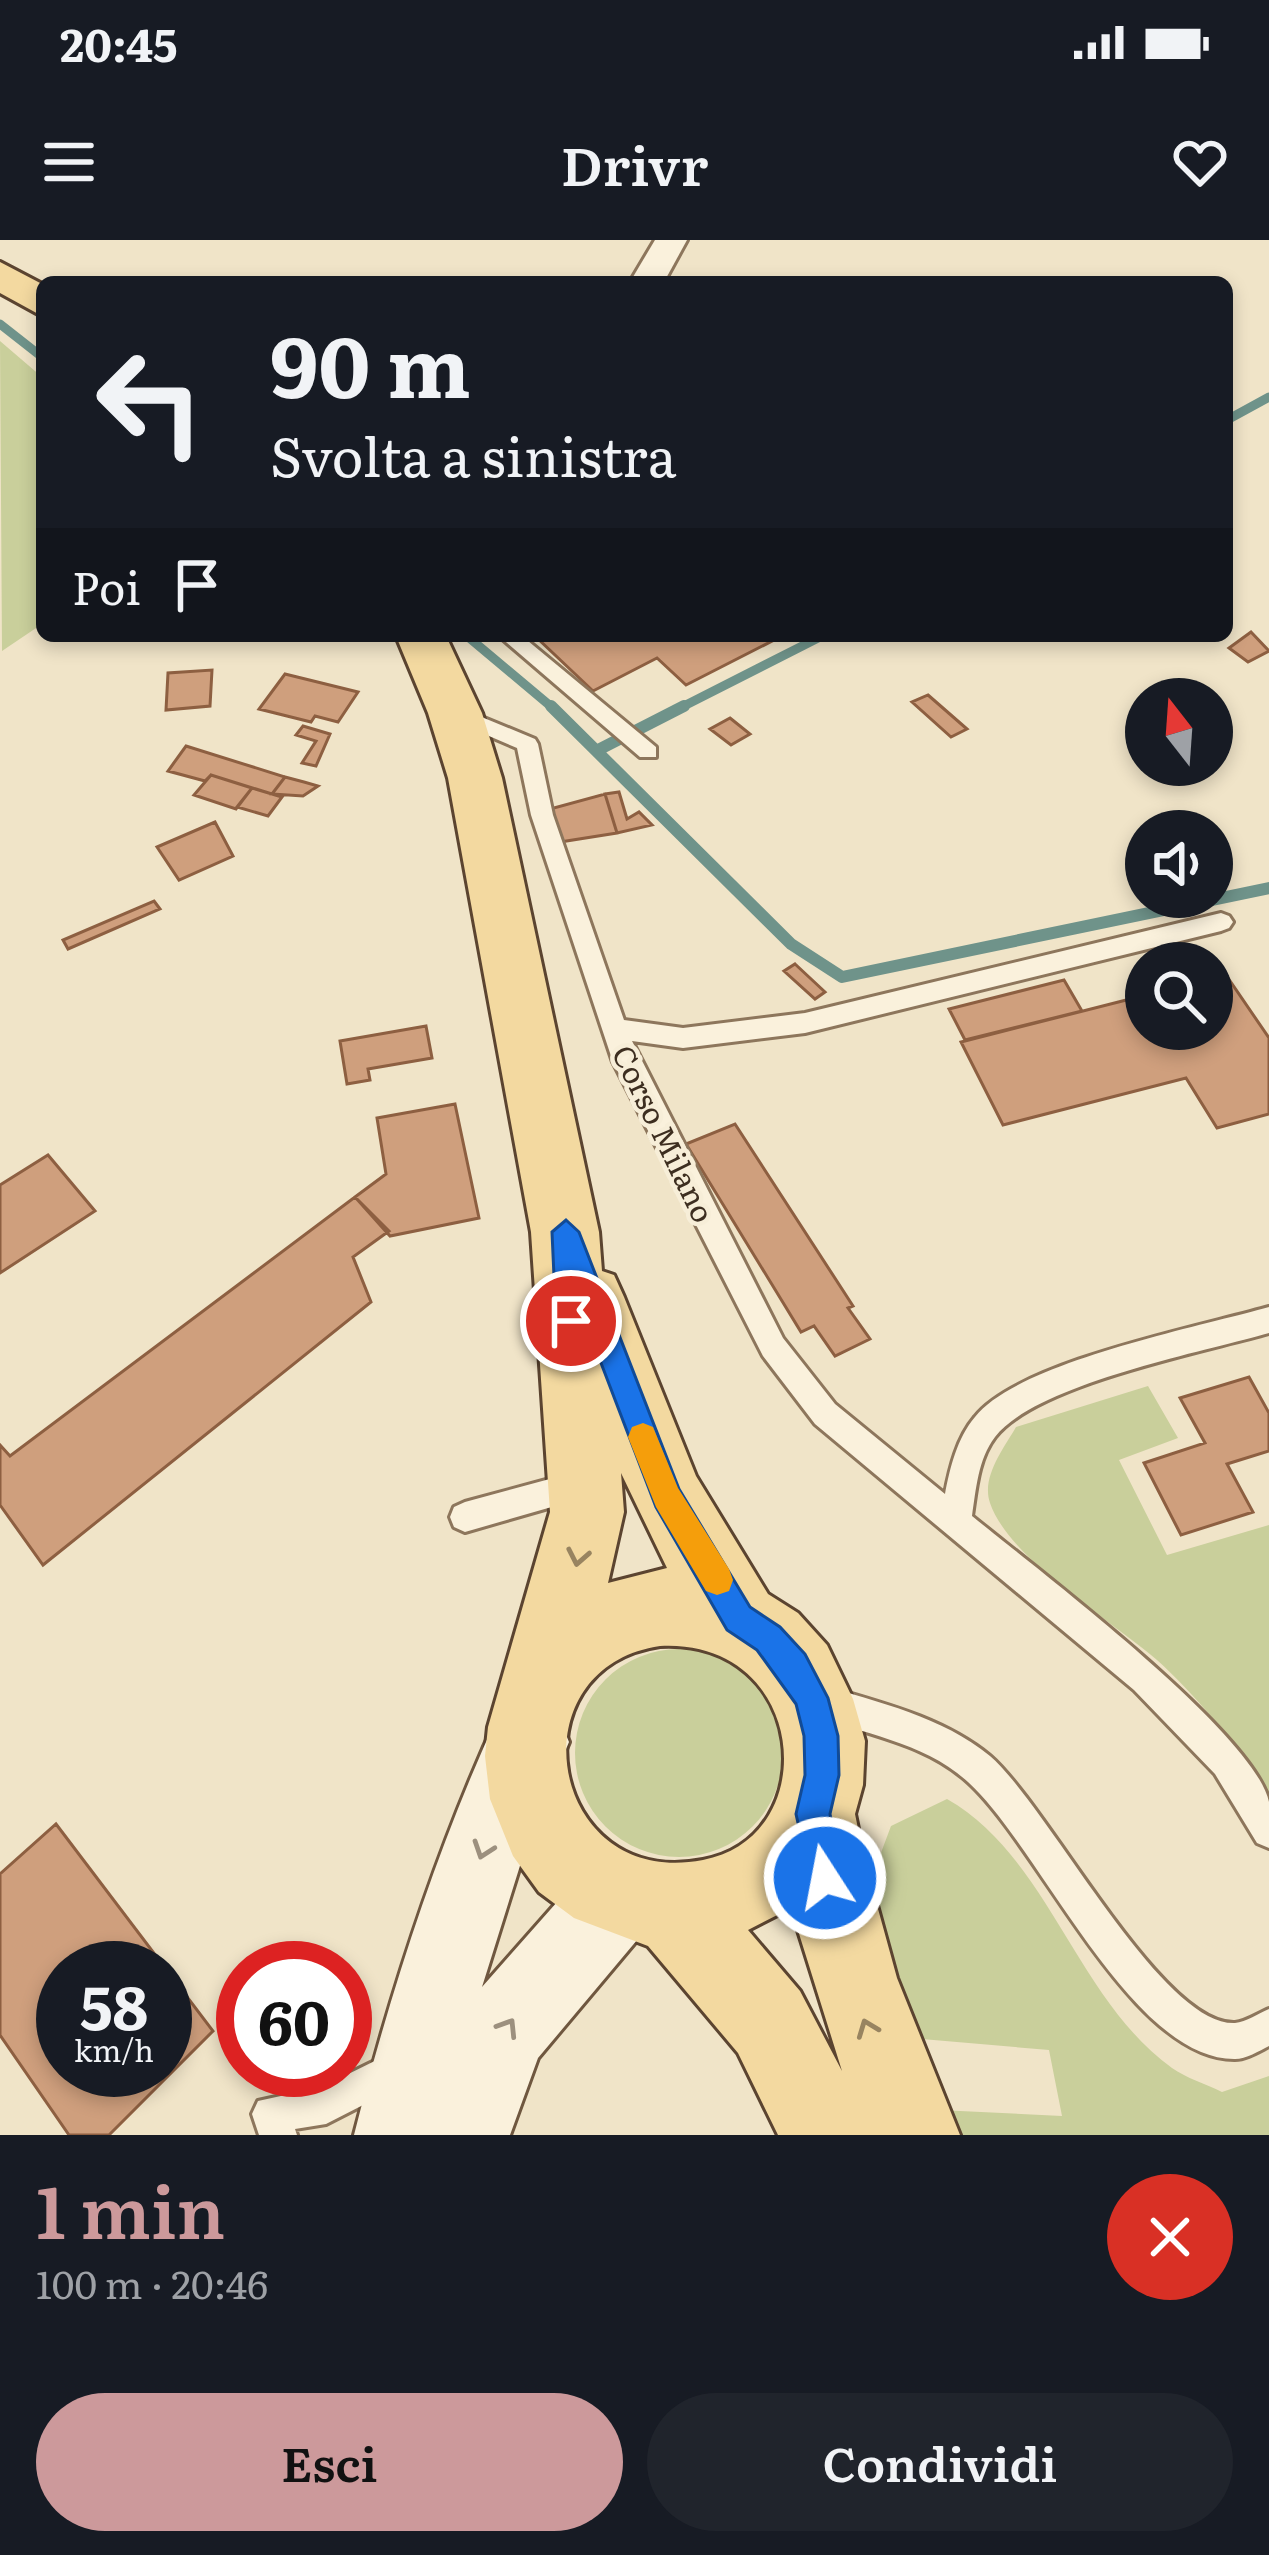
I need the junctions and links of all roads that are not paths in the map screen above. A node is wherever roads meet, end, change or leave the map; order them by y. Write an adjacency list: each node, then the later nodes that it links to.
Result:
1 (671, 240): 3 (street)
2 (0, 274): 4 (main road)
3 (650, 276)
4 (36, 300)
5 (424, 642): 7 (main road)
6 (516, 642): 8 (lane)
7 (455, 713): 10 (lane, Corso Milano); 11 (main road)
8 (643, 748)
9 (1222, 922): 10 (lane)
10 (615, 1029): 15 (lane, Corso Milano)
11 (566, 1232): 13 (main road); 16 (main road)
12 (1269, 1320): 15 (lane)
13 (584, 1484): 14 (lane); 18 (main road, one-way to 18)
14 (465, 1517)
15 (956, 1520): 20 (lane, Corso Milano)
16 (739, 1618): 17 (main road); 18 (main road)
17 (811, 1698): 19 (main road); 22 (lane)
18 (536, 1712): 21 (main road); 23 (main road, one-way to 23)
19 (813, 1814): 21 (main road); 27 (main road, one-way to 19)
20 (1269, 1831)
21 (645, 1903): 25 (main road, one-way to 21); 26 (main road)
22 (1269, 2027)
23 (409, 2097): 24 (lane)
24 (278, 2135)
25 (464, 2135)
26 (826, 2135)
27 (914, 2135)

